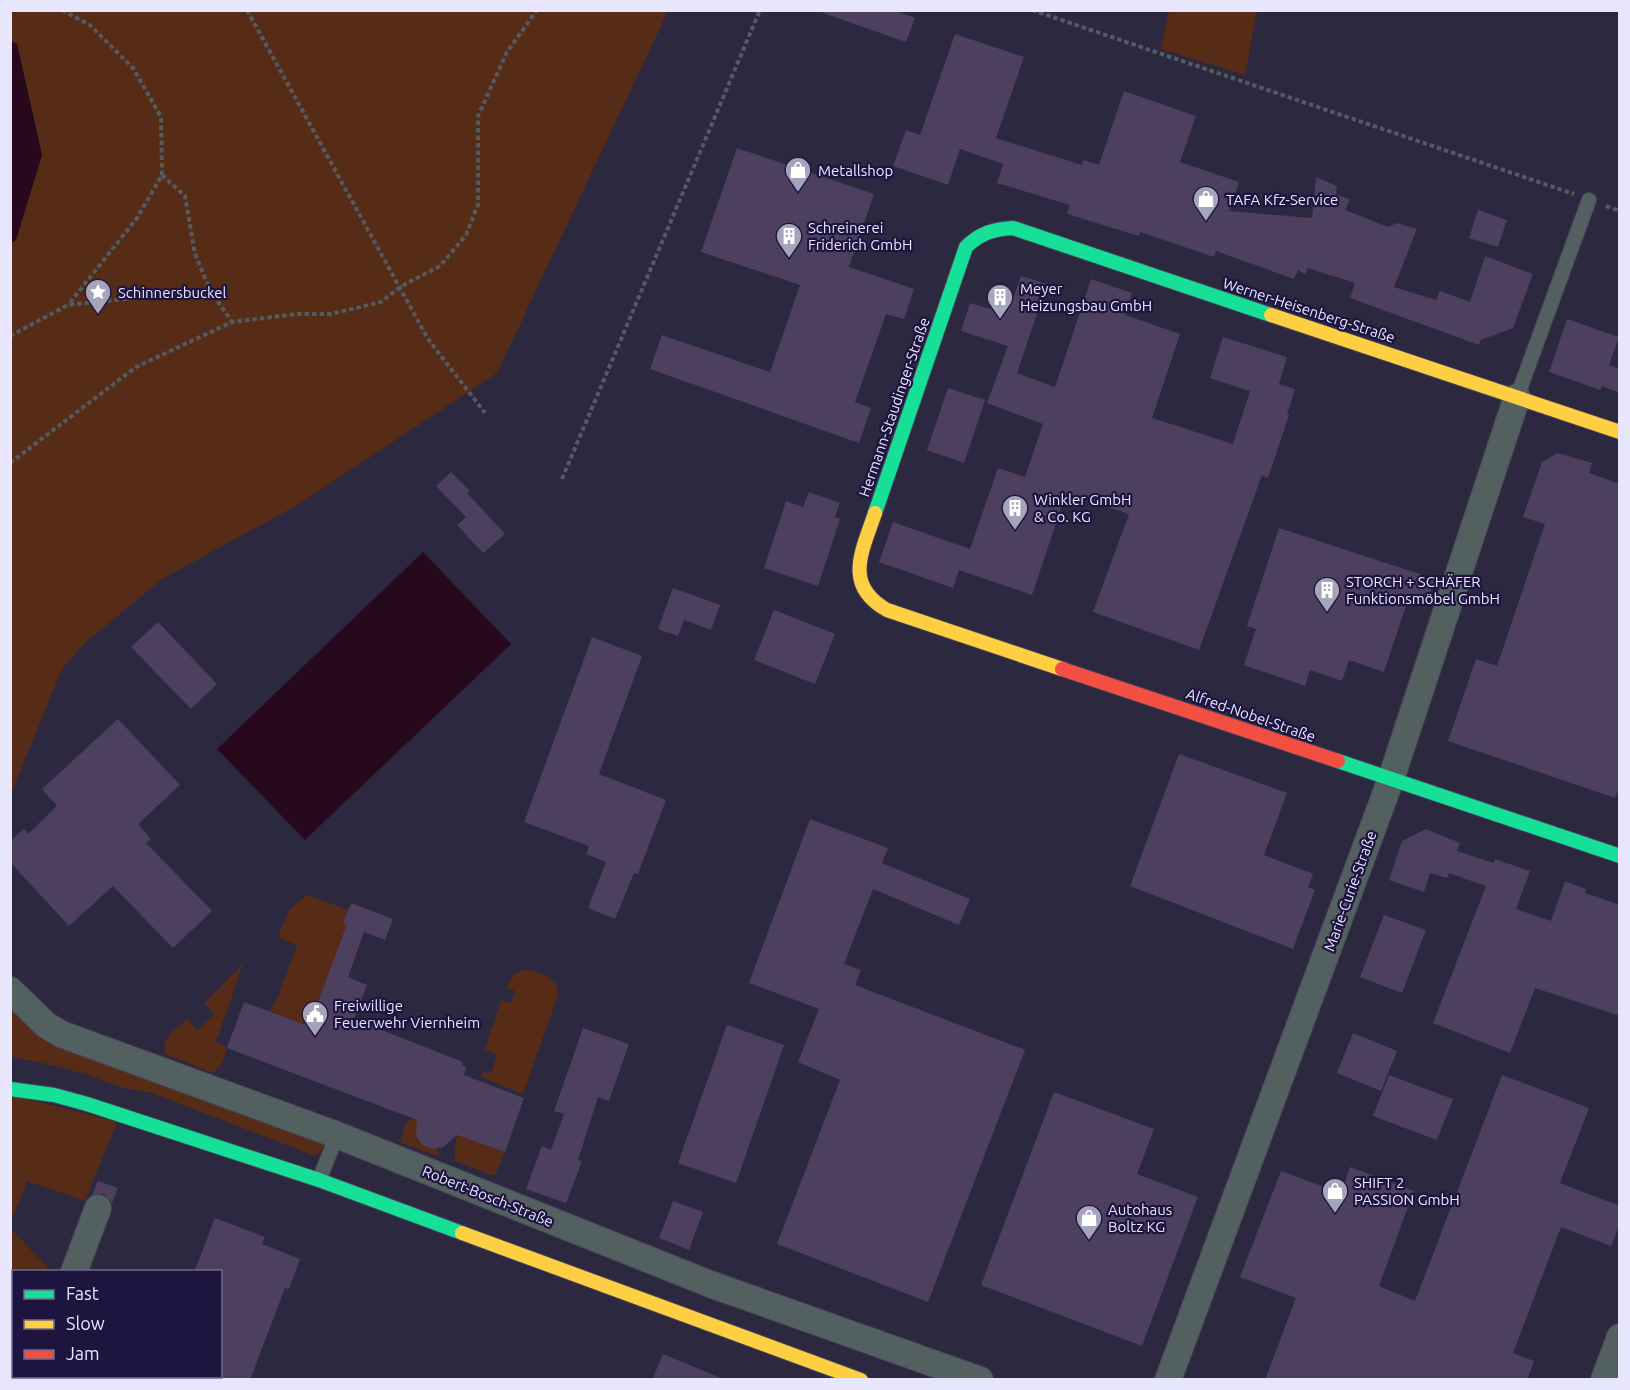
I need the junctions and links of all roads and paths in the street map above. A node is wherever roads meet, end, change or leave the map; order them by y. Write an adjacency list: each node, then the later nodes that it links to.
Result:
1 (62, 10): 6 (path)
2 (247, 10): 9 (path)
3 (537, 10): 9 (path)
4 (760, 10): 18 (path)
5 (1032, 10): 7 (path)
6 (162, 175): 10 (path); 11 (path)
7 (1589, 200): 14 (lane)
8 (987, 231): 14 (street, Werner-Heisenberg-Straße); 19 (street, Hermann-Staudinger-Straße)
9 (400, 287): 12 (path); 15 (path)
10 (210, 290): 11 (path); 12 (path)
11 (68, 305): 13 (path)
12 (232, 322): 17 (path)
13 (10, 336)
14 (1518, 397): 16 (street, Werner-Heisenberg-Straße); 20 (street, Marie-Curie-Straße)
15 (485, 413)
16 (1620, 432)
17 (10, 463)
18 (562, 479)
19 (873, 603): 20 (street, Alfred-Nobel-Straße)
20 (1391, 780): 21 (street, Alfred-Nobel-Straße); 32 (street, Marie-Curie-Straße)
21 (1620, 856)
22 (10, 990): 25 (street, Robert-Bosch-Straße)
23 (10, 1089): 26 (street)
24 (193, 1124): 26 (street)
25 (337, 1135): 26 (lane); 31 (street, Robert-Bosch-Straße)
26 (318, 1180): 30 (street)
27 (98, 1208): 28 (street)
28 (75, 1270)
29 (1620, 1337): 33 (street)
30 (861, 1380)
31 (980, 1380)
32 (1168, 1380)
33 (1604, 1380)

